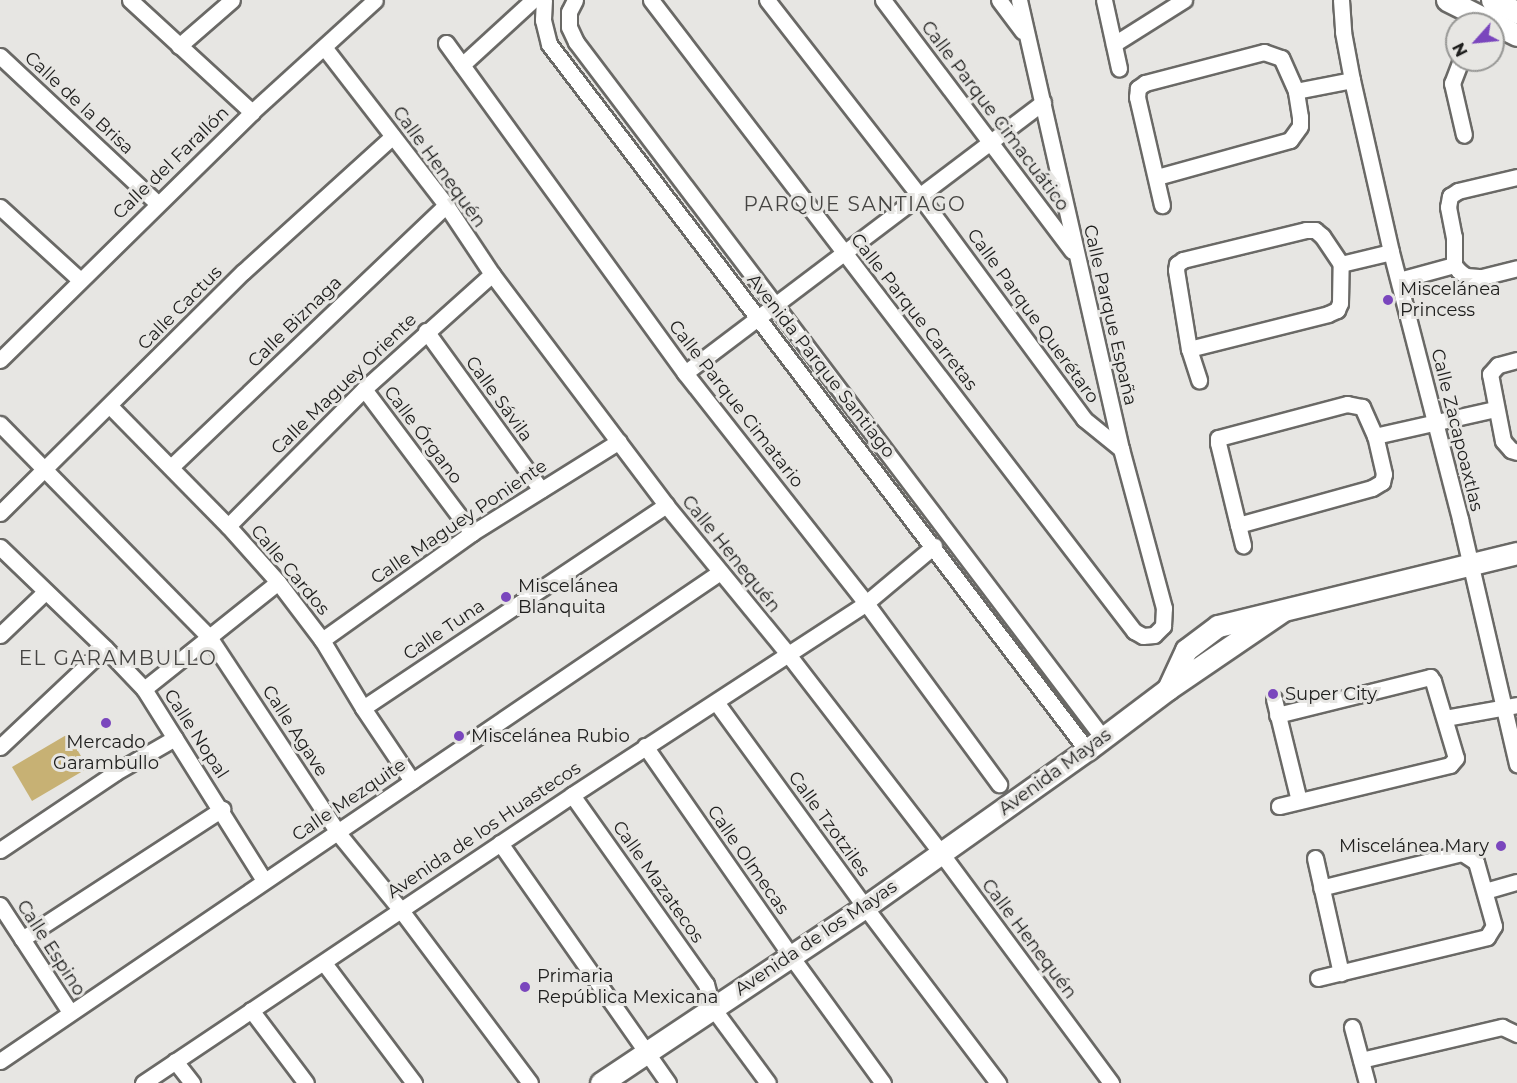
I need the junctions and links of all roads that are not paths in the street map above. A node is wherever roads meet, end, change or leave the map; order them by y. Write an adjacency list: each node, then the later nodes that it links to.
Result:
1 (130, 0): 20 (street)
2 (232, 0): 20 (street)
3 (375, 0): 21 (street, Calle del Farallón)
4 (533, 0): 23 (street)
5 (544, 0): 50 (street, Avenida Parque Santiago)
6 (574, 0): 49 (street, Avenida Parque Santiago)
7 (651, 0): 40 (street, Calle Parque Carretas)
8 (767, 0): 35 (street, Calle Parque Querétaro)
9 (883, 0): 32 (street, Calle Parque Cimacuático)
10 (999, 0): 17 (street)
11 (1019, 0): 17 (street, Calle Parque España)
12 (1104, 0): 19 (street)
13 (1184, 0): 19 (street)
14 (1341, 0): 26 (street, Calle Zacapoaxtlas)
15 (1447, 0): 16 (street)
16 (1479, 12)
17 (1027, 37): 28 (street, Calle Parque España)
18 (446, 43): 23 (street, Calle Parque Cimatario)
19 (1114, 44): 24 (street)
20 (179, 46): 29 (street)
21 (324, 47): 29 (street, Calle del Farallón); 31 (street, Calle Henequén)
22 (0, 56): 36 (street, Calle de la Brisa)
23 (462, 65): 55 (street, Calle Parque Cimatario)
24 (1119, 68)
25 (1456, 72): 30 (street)
26 (1352, 80): 27 (street); 41 (street, Calle Zacapoaxtlas)
27 (1296, 91): 33 (street); 33 (street)
28 (1043, 102): 32 (street); 42 (street, Calle Parque España)
29 (252, 112): 36 (street, Calle del Farallón)
30 (1464, 135)
31 (393, 136): 37 (street, Calle Henequén); 58 (street, Calle Cactus)
32 (990, 141): 35 (street); 42 (street, Calle Parque Cimacuático)
33 (1157, 177): 38 (street)
34 (1517, 177): 44 (street)
35 (919, 195): 40 (street); 64 (street, Calle Parque Querétaro)
36 (157, 203): 47 (street, Calle del Farallón)
37 (446, 205): 46 (street, Calle Henequén); 66 (street, Calle Biznaga)
38 (1162, 205)
39 (0, 207): 47 (street)
40 (843, 252): 49 (street); 84 (street, Calle Parque Carretas)
41 (1391, 252): 43 (street); 48 (street, Calle Zacapoaxtlas)
42 (1076, 256): 64 (street, Calle Parque España)
43 (1341, 264): 52 (street); 52 (street)
44 (1454, 265): 45 (street); 48 (street)
45 (1517, 268)
46 (492, 274): 51 (street, Calle Maguey Oriente); 63 (street, Calle Henequén)
47 (80, 280): 53 (street, Calle del Farallón)
48 (1399, 280): 60 (street, Calle Zacapoaxtlas)
49 (774, 305): 50 (street); 97 (street, Avenida Parque Santiago)
50 (758, 317): 55 (street); 75 (street, Avenida Parque Santiago)
51 (426, 331): 57 (street, Calle Maguey Oriente); 68 (street, Calle Sávila)
52 (1189, 348): 56 (street)
53 (0, 360)
54 (1517, 360): 59 (street)
55 (686, 373): 82 (street, Calle Parque Cimatario)
56 (1199, 380)
57 (364, 389): 72 (street, Calle Maguey Oriente); 73 (street, Calle Órgano)
58 (110, 406): 66 (street, Calle Cardos); 67 (street, Calle Cactus)
59 (1495, 409): 60 (street); 65 (street)
60 (1436, 423): 62 (street); 78 (street, Calle Zacapoaxtlas)
61 (0, 424): 67 (street, Calle Agave)
62 (1375, 436): 71 (street); 71 (street)
63 (619, 441): 68 (street, Calle Maguey Poniente); 69 (street, Calle Henequén)
64 (1121, 449): 84 (street, Calle Parque España)
65 (1517, 452)
66 (171, 467): 72 (street, Calle Cardos)
67 (42, 469): 70 (street, Calle Cactus); 85 (street, Calle Agave)
68 (541, 490): 73 (street, Calle Maguey Poniente)
69 (666, 506): 79 (street, Calle Henequén); 93 (street, Calle Tuna)
70 (0, 513)
71 (1238, 525): 74 (street)
72 (228, 526): 80 (street, Calle Cardos)
73 (472, 532): 86 (street, Calle Maguey Poniente)
74 (1243, 545)
75 (934, 546): 82 (street, Avenida de los Huastecos); 97 (street, Avenida Parque Santiago)
76 (0, 548): 81 (street, Calle Nopal)
77 (1517, 554): 78 (street, Avenida Mayas)
78 (1471, 564): 92 (street, Calle Zacapoaxtlas); 97 (street, Avenida Mayas)
79 (720, 572): 88 (street, Calle Henequén); 101 (street, Calle Mezquite)
80 (278, 582): 85 (street); 86 (street, Calle Cardos)
81 (45, 592): 83 (street); 87 (street, Calle Nopal)
82 (866, 603): 88 (street, Avenida de los Huastecos); 102 (street, Calle Parque Cimatario)
83 (0, 635)
84 (1154, 635)
85 (209, 637): 89 (street); 107 (street, Calle Agave)
86 (322, 640): 93 (street, Calle Cardos)
87 (105, 648): 89 (street, Calle Nopal); 99 (street)
88 (787, 653): 91 (street, Avenida de los Huastecos); 110 (street, Calle Henequén)
89 (144, 689): 96 (street, Calle Nopal)
90 (1274, 699): 94 (street)
91 (716, 702): 98 (street, Avenida de los Huastecos); 117 (street, Calle Tzotziles)
92 (1510, 706): 95 (street); 100 (street, Calle Zacapoaxtlas)
93 (363, 708): 101 (street, Calle Cardos)
94 (1277, 715): 95 (street); 104 (street)
95 (1445, 718): 104 (street)
96 (175, 738): 106 (street, Calle Nopal); 109 (street)
97 (1095, 744): 110 (street, Avenida Mayas)
98 (645, 746): 103 (street, Avenida de los Huastecos); 120 (street, Calle Olmecas)
99 (0, 747)
100 (1517, 764)
101 (412, 781): 107 (street, Calle Mezquite)
102 (999, 784)
103 (572, 795): 108 (street, Avenida de los Huastecos); 124 (street, Calle Mazatecos)
104 (1299, 801): 105 (street)
105 (1279, 806)
106 (222, 808): 112 (street, Calle Nopal); 119 (street)
107 (338, 833): 112 (street, Calle Mezquite); 118 (street, Calle Agave)
108 (500, 843): 118 (street, Avenida de los Huastecos); 129 (street)
109 (0, 850)
110 (941, 853): 117 (street, Avenida de los Mayas); 143 (street, Calle Henequén)
111 (1315, 858): 114 (street)
112 (264, 880): 126 (street, Calle Mezquite)
113 (1517, 882): 115 (street)
114 (1321, 888): 115 (street); 122 (street)
115 (1485, 891): 122 (street)
116 (0, 905): 119 (street, Calle Espino)
117 (865, 907): 120 (street, Avenida de los Mayas); 142 (street, Calle Tzotziles)
118 (400, 909): 121 (street, Avenida de los Huastecos); 137 (street, Calle Agave)
119 (22, 939): 126 (street, Calle Espino)
120 (790, 955): 124 (street, Avenida de los Mayas); 141 (street, Calle Olmecas)
121 (324, 963): 125 (street, Avenida de los Huastecos); 136 (street)
122 (1341, 973): 123 (street)
123 (1318, 978)
124 (712, 1007): 129 (street, Avenida de los Mayas); 140 (street, Calle Mazatecos)
125 (251, 1010): 132 (street, Avenida de los Huastecos); 135 (street)
126 (70, 1012): 130 (street, Calle Mezquite)
127 (1352, 1027): 131 (street)
128 (1517, 1035): 131 (street)
129 (645, 1052): 138 (street, Avenida de los Mayas); 139 (street)
130 (0, 1060)
131 (1360, 1060): 144 (street)
132 (175, 1062): 133 (street, Avenida de los Huastecos); 134 (street)
133 (143, 1083)
134 (192, 1083)
135 (306, 1083)
136 (414, 1083)
137 (530, 1083)
138 (601, 1083)
139 (668, 1083)
140 (768, 1083)
141 (883, 1083)
142 (998, 1083)
143 (1111, 1083)
144 (1367, 1083)

